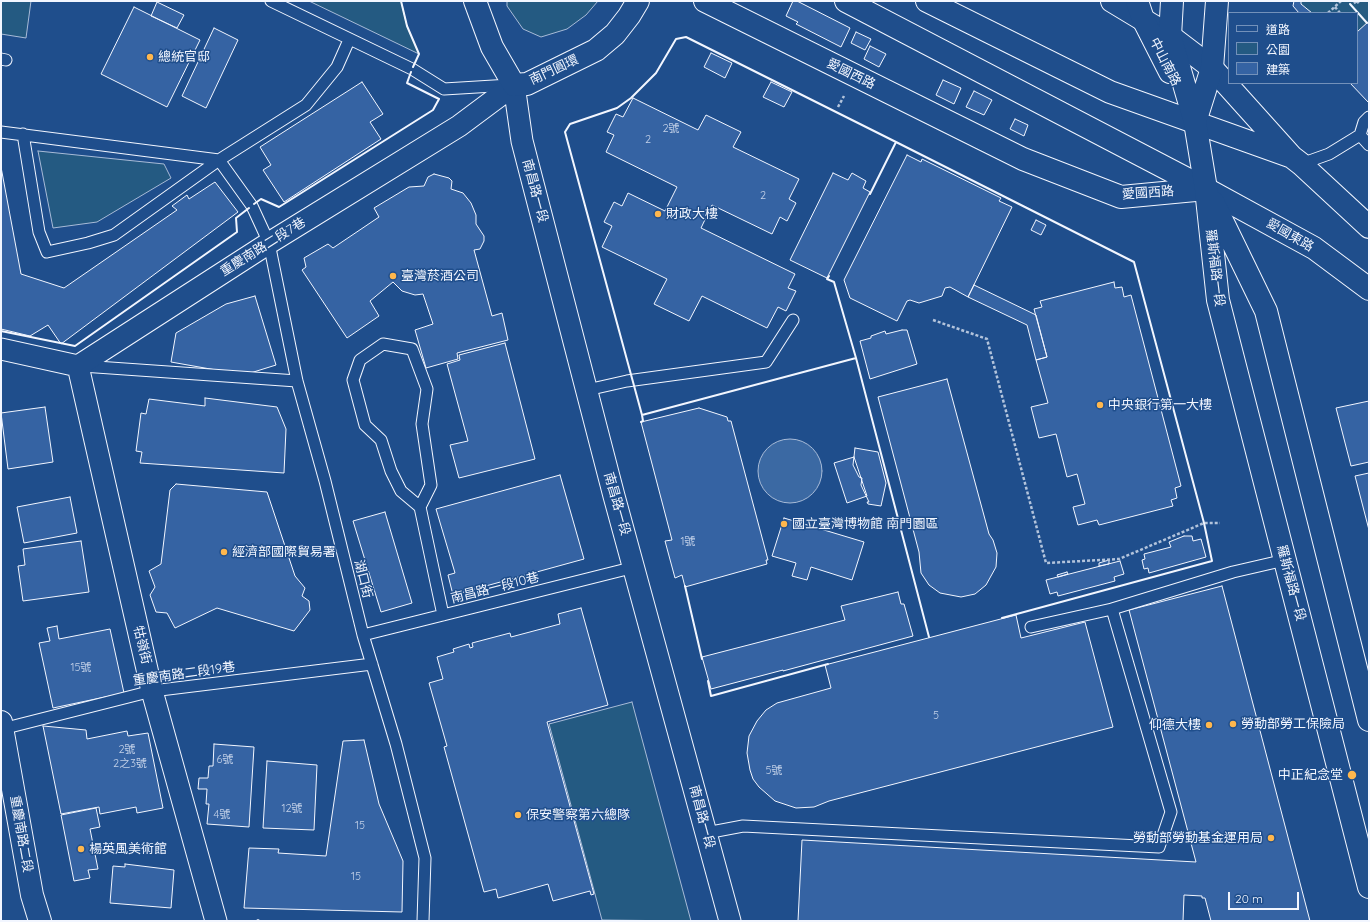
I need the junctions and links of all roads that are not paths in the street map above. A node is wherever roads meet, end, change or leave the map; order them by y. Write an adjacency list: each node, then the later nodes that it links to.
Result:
1 (271, 1): 12 (lane)
2 (475, 1): 14 (street, 南門圓環)
3 (638, 1): 14 (street, 南門圓環)
4 (705, 1): 23 (street, 愛國西路)
5 (846, 1): 23 (street, 愛國西路)
6 (927, 1): 16 (street)
7 (1112, 1): 10 (street)
8 (1172, 1): 11 (street, 中山南路)
9 (1217, 1): 13 (street, 中山南路)
10 (1140, 10): 11 (street); 16 (street, 中山南路)
11 (1170, 36): 13 (street); 16 (street, 中山南路)
12 (349, 40): 14 (lane); 21 (lane)
13 (1212, 68): 16 (street, 中山南路); 22 (street)
14 (514, 85): 25 (street, 重慶南路二段7巷); 31 (street, 南昌路一段)
15 (1369, 117): 19 (lane)
16 (1195, 122): 22 (street); 23 (street, 中山南路)
17 (1, 132): 18 (lane)
18 (23, 134): 21 (lane); 21 (lane)
19 (1360, 134): 20 (lane); 22 (lane)
20 (1369, 145)
21 (219, 160): 25 (lane, 湖口街)
22 (1297, 160): 24 (street)
23 (1206, 189): 26 (street, 愛國東路); 33 (street, 羅斯福路一段); 41 (street, 羅斯福路一段)
24 (1369, 227)
25 (269, 243): 29 (street, 重慶南路二段7巷); 30 (lane, 湖口街)
26 (1369, 289)
27 (793, 320): 31 (lane)
28 (1, 348): 29 (street)
29 (78, 366): 30 (lane); 40 (street, 牯嶺街)
30 (297, 381): 38 (lane, 湖口街)
31 (587, 390): 34 (street, 南昌路一段)
32 (420, 506): 32 (lane); 36 (lane)
33 (1285, 560): 35 (lane); 44 (street, 羅斯福路一段)
34 (635, 568): 36 (lane, 南昌路一段10巷); 43 (street, 南昌路一段)
35 (1112, 609): 37 (lane); 43 (lane)
36 (443, 615): 38 (lane, 南昌路一段10巷)
37 (1031, 627)
38 (363, 635): 39 (lane, 湖口街)
39 (372, 664): 40 (lane, 重慶南路二段19巷); 47 (lane, 湖口街)
40 (152, 691): 42 (lane, 重慶南路二段19巷); 46 (street, 牯嶺街)
41 (1369, 720)
42 (2, 725): 45 (street, 重慶南路二段)
43 (706, 833): 48 (street, 南昌路一段)
44 (1369, 887)
45 (40, 921)
46 (216, 921)
47 (423, 921)
48 (730, 921)

